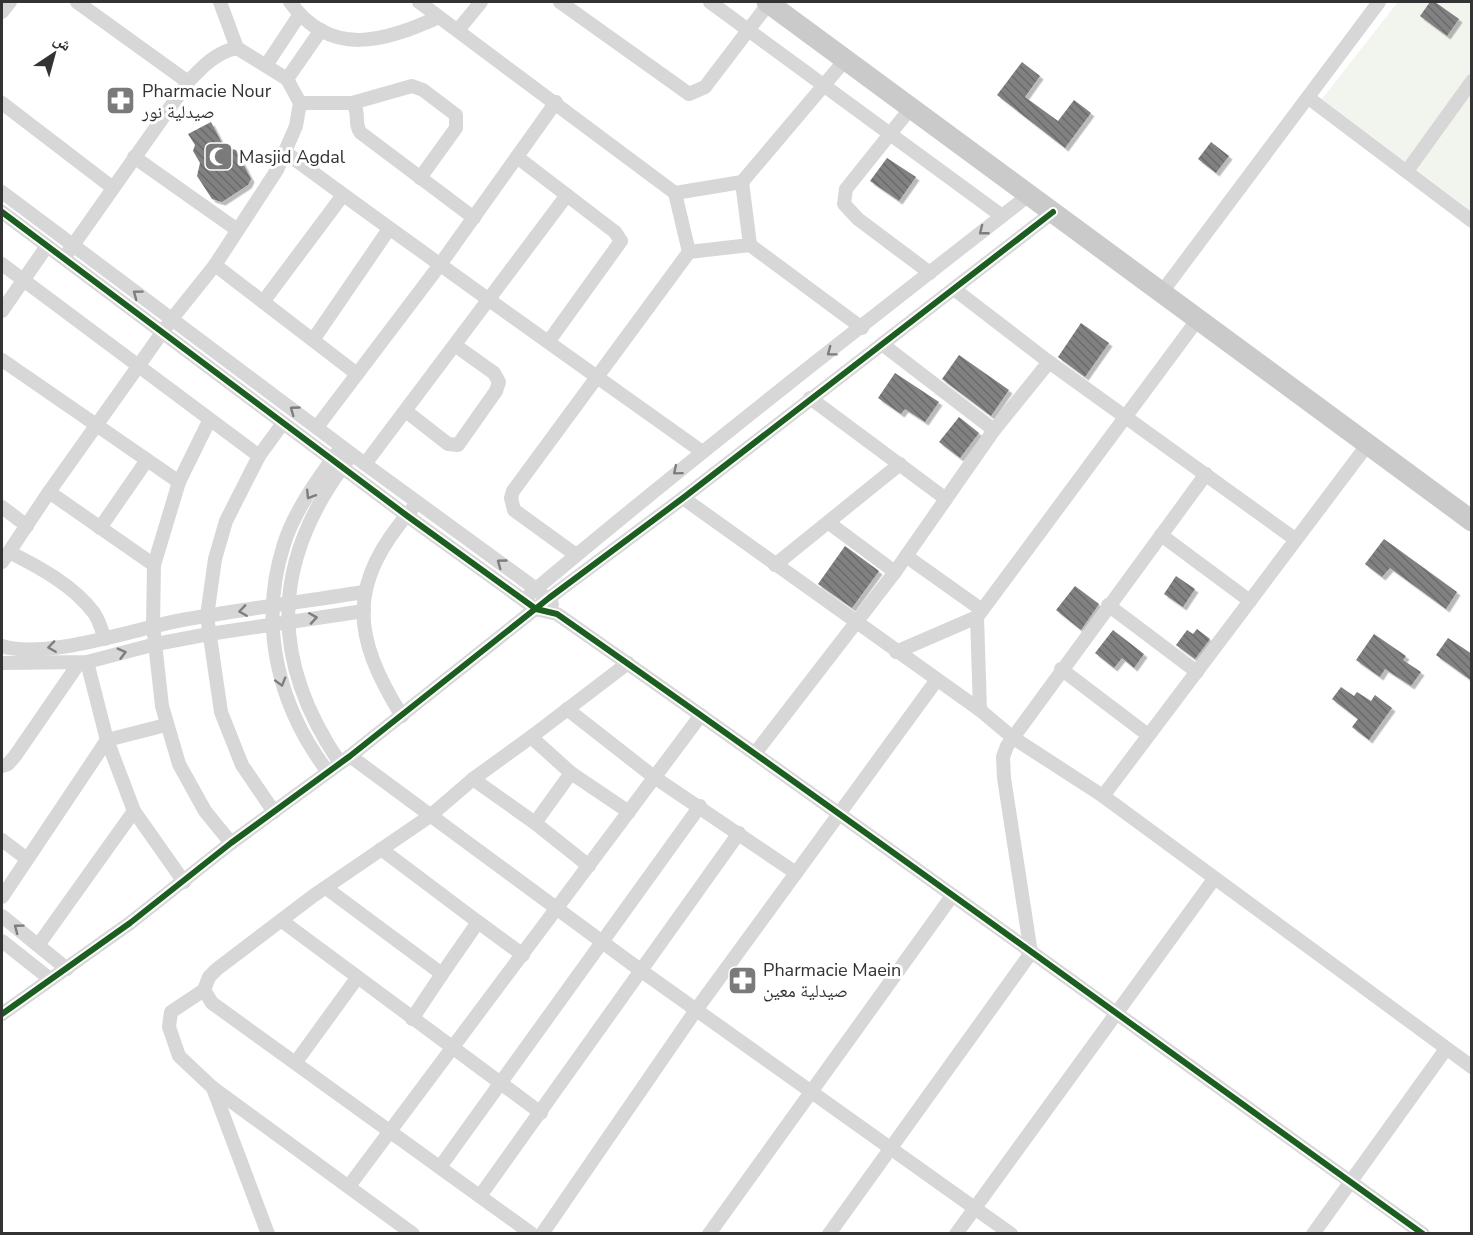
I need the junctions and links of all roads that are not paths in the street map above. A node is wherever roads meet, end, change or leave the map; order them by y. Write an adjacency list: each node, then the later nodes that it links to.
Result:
1 (9, 2): 11 (street)
2 (77, 2): 22 (street)
3 (220, 2): 17 (street)
4 (290, 2): 12 (street)
5 (419, 2): 13 (street)
6 (481, 2): 16 (street)
7 (560, 2): 14 (street)
8 (710, 2): 14 (street)
9 (768, 2): 14 (street); 18 (main road)
10 (1379, 2): 24 (street)
11 (2, 12)
12 (300, 14): 15 (street); 19 (street)
13 (439, 17): 15 (street); 16 (street)
14 (749, 29): 23 (street)
15 (321, 30): 20 (street)
16 (458, 30): 25 (street)
17 (237, 48): 19 (street); 22 (street)
18 (846, 59): 23 (street); 29 (main road)
19 (267, 64): 20 (street)
20 (287, 79): 27 (street)
21 (1472, 81): 34 (street)
22 (188, 82): 32 (street)
23 (824, 84): 30 (street); 36 (street)
24 (1310, 99): 34 (street); 61 (street)
25 (556, 102): 33 (street); 39 (street)
26 (2, 103): 37 (street)
27 (300, 103): 28 (street); 31 (street)
28 (352, 103): 35 (street); 35 (street)
29 (910, 109): 30 (street); 42 (main road)
30 (890, 133): 45 (street); 58 (street)
31 (285, 152): 40 (street); 48 (street)
32 (134, 157): 37 (street); 48 (street)
33 (517, 157): 41 (street); 46 (street)
34 (1407, 171): 47 (street)
35 (420, 178): 46 (street)
36 (742, 182): 39 (street); 50 (street)
37 (113, 188): 51 (street)
38 (2, 192): 51 (street)
39 (675, 193): 53 (street)
40 (343, 195): 49 (street); 63 (street)
41 (567, 195): 62 (street); 70 (street)
42 (1029, 195): 43 (main road); 45 (street)
43 (1053, 212): 60 (street); 61 (main road)
44 (2, 213): 52 (street)
45 (1002, 216): 58 (street, one-way to 58)
46 (474, 218): 57 (street)
47 (1472, 220)
48 (236, 229): 56 (street)
49 (389, 229): 57 (street); 69 (street)
50 (750, 244): 53 (street); 67 (street)
51 (72, 245): 54 (street); 66 (street, one-way to 51)
52 (47, 246): 54 (street); 59 (street)
53 (689, 252): 77 (street)
54 (64, 258): 68 (street)
55 (2, 264): 59 (street)
56 (215, 265): 63 (street); 66 (street)
57 (439, 266): 62 (street); 76 (street)
58 (930, 273): 67 (street)
59 (23, 280): 64 (street); 75 (street)
60 (954, 289): 71 (street); 74 (street)
61 (1162, 292): 65 (main road)
62 (489, 297): 70 (street); 72 (street)
63 (263, 302): 69 (street)
64 (2, 311)
65 (1198, 319): 80 (street); 86 (main road)
66 (171, 320): 68 (street); 84 (street, one-way to 66)
67 (862, 328): 88 (street, one-way to 88)
68 (162, 332): 75 (street); 82 (street)
69 (313, 340): 76 (street)
70 (549, 341): 77 (street)
71 (882, 344): 78 (street); 85 (street)
72 (456, 346): 79 (street); 79 (street)
73 (2, 360): 83 (street)
74 (1049, 362): 80 (street); 85 (street)
75 (138, 366): 81 (street); 83 (street)
76 (357, 374): 84 (street)
77 (597, 377): 88 (street); 108 (street)
78 (810, 398): 93 (street); 97 (street)
79 (407, 412): 92 (street)
80 (1127, 417): 94 (street); 124 (street)
81 (209, 420): 89 (street); 95 (street)
82 (283, 423): 89 (street); 91 (street)
83 (95, 426): 90 (street); 96 (street)
84 (317, 427): 87 (street)
85 (994, 430): 98 (street)
86 (1368, 444): 102 (main road); 107 (street)
87 (347, 450): 91 (street); 92 (street)
88 (701, 452): 108 (street, one-way to 108)
89 (259, 456): 125 (street)
90 (147, 460): 95 (street); 105 (street)
91 (337, 463): 101 (street); 120 (street)
92 (365, 464): 99 (street)
93 (900, 465): 98 (street); 103 (street)
94 (1206, 474): 106 (street); 107 (street)
95 (179, 482): 111 (street)
96 (49, 492): 104 (street); 105 (street)
97 (683, 498): 112 (street); 116 (street)
98 (946, 499): 109 (street)
99 (417, 503): 101 (street); 114 (street, one-way to 99)
100 (2, 507): 104 (street)
101 (406, 515): 115 (street); 117 (street)
102 (1472, 521)
103 (829, 523): 112 (street); 113 (street)
104 (27, 526): 110 (street)
105 (100, 528): 111 (street)
106 (1161, 535): 118 (street); 119 (street)
107 (1295, 539): 118 (street)
108 (576, 555): 114 (street)
109 (906, 556): 113 (street); 124 (street)
110 (5, 557): 131 (street)
111 (154, 565): 129 (street)
112 (775, 565): 128 (street)
113 (895, 572): 128 (street)
114 (536, 589): 116 (street); 117 (street)
115 (363, 592): 120 (street); 122 (street)
116 (549, 598): 121 (street); 123 (street)
117 (524, 599): 121 (street)
118 (1250, 601): 141 (street)
119 (1108, 605): 140 (street); 141 (street)
120 (281, 606): 125 (street, one-way to 125); 126 (street); 127 (street)
121 (536, 609): 123 (street); 146 (street)
122 (364, 611): 126 (street, one-way to 122); 146 (street)
123 (557, 614): 138 (street)
124 (980, 614): 135 (street); 144 (street)
125 (207, 616): 129 (street); 130 (street)
126 (290, 622): 127 (street); 153 (street)
127 (274, 623): 130 (street); 155 (street, one-way to 155)
128 (856, 623): 135 (street); 152 (street)
129 (153, 626): 131 (street); 132 (street)
130 (209, 634): 132 (street); 163 (street)
131 (105, 639): 134 (street, one-way to 134)
132 (156, 644): 137 (street, one-way to 132); 147 (street)
133 (2, 646): 134 (street)
134 (30, 649): 139 (street)
135 (896, 652): 142 (street)
136 (2, 663): 139 (street)
137 (83, 663): 139 (street); 151 (street); 154 (street)
138 (628, 663): 143 (street); 145 (street)
139 (32, 664)
140 (1061, 669): 148 (street); 150 (street)
141 (1197, 672): 148 (street)
142 (936, 681): 144 (street); 164 (street)
143 (567, 709): 149 (street); 157 (street)
144 (980, 710): 150 (street)
145 (701, 715): 152 (street); 157 (street)
146 (402, 716): 153 (street)
147 (166, 725): 151 (street); 169 (street)
148 (1149, 735): 159 (street)
149 (531, 737): 156 (street); 158 (street)
150 (1012, 737): 159 (street); 186 (street)
151 (107, 740): 161 (street); 171 (street)
152 (756, 752): 164 (street)
153 (345, 760): 155 (street); 165 (street)
154 (2, 766)
155 (328, 772): 163 (street)
156 (571, 773): 162 (street); 166 (street)
157 (654, 777): 160 (street); 162 (street)
158 (473, 779): 165 (street); 166 (street)
159 (1103, 796): 174 (street)
160 (700, 806): 167 (street); 184 (street)
161 (134, 811): 175 (street); 185 (street)
162 (629, 812): 172 (street)
163 (274, 813): 169 (street)
164 (839, 813): 173 (street); 177 (street)
165 (430, 816): 170 (street); 179 (street)
166 (535, 823): 172 (street)
167 (739, 833): 173 (street); 189 (street)
168 (2, 840): 171 (street)
169 (231, 843): 175 (street)
170 (381, 849): 176 (street); 182 (street)
171 (27, 859): 178 (street)
172 (589, 867): 179 (street)
173 (796, 873): 194 (street)
174 (1214, 879): 196 (street); 199 (street)
175 (184, 882): 188 (street)
176 (326, 888): 181 (street); 190 (street)
177 (952, 896): 186 (street); 204 (street)
178 (2, 897)
179 (557, 909): 184 (street); 187 (street)
180 (2, 916): 185 (street, one-way to 180)
181 (282, 921): 191 (street); 193 (street)
182 (478, 922): 187 (street); 190 (street)
183 (2, 941): 192 (street)
184 (601, 942): 189 (street); 202 (street)
185 (39, 944): 188 (street)
186 (1031, 953): 196 (street); 207 (street)
187 (523, 955): 198 (street)
188 (67, 969): 192 (street)
189 (643, 972): 194 (street); 205 (street)
190 (442, 974): 197 (street)
191 (357, 978): 197 (street); 200 (street)
192 (50, 979): 195 (street)
193 (204, 990): 200 (street); 203 (street)
194 (696, 1010): 204 (street); 216 (street)
195 (2, 1014)
196 (1116, 1014): 209 (street); 212 (street)
197 (412, 1019): 198 (street)
198 (452, 1049): 202 (street); 206 (street)
199 (1446, 1049): 201 (street); 209 (street)
200 (296, 1062): 206 (street)
201 (1472, 1067)
202 (498, 1083): 205 (street); 208 (street)
203 (213, 1088): 210 (street); 213 (street)
204 (812, 1093): 207 (street); 217 (street)
205 (541, 1113): 211 (street)
206 (390, 1130): 208 (street); 210 (street)
207 (890, 1148): 212 (street); 218 (street)
208 (440, 1167): 211 (street)
209 (1350, 1182): 221 (street); 222 (street)
210 (349, 1186): 214 (street)
211 (480, 1196): 215 (street)
212 (975, 1208): 219 (street); 220 (street)
213 (268, 1233)
214 (413, 1233)
215 (532, 1233)
216 (542, 1233)
217 (709, 1233)
218 (830, 1233)
219 (956, 1233)
220 (1011, 1233)
221 (1313, 1233)
222 (1423, 1233)

